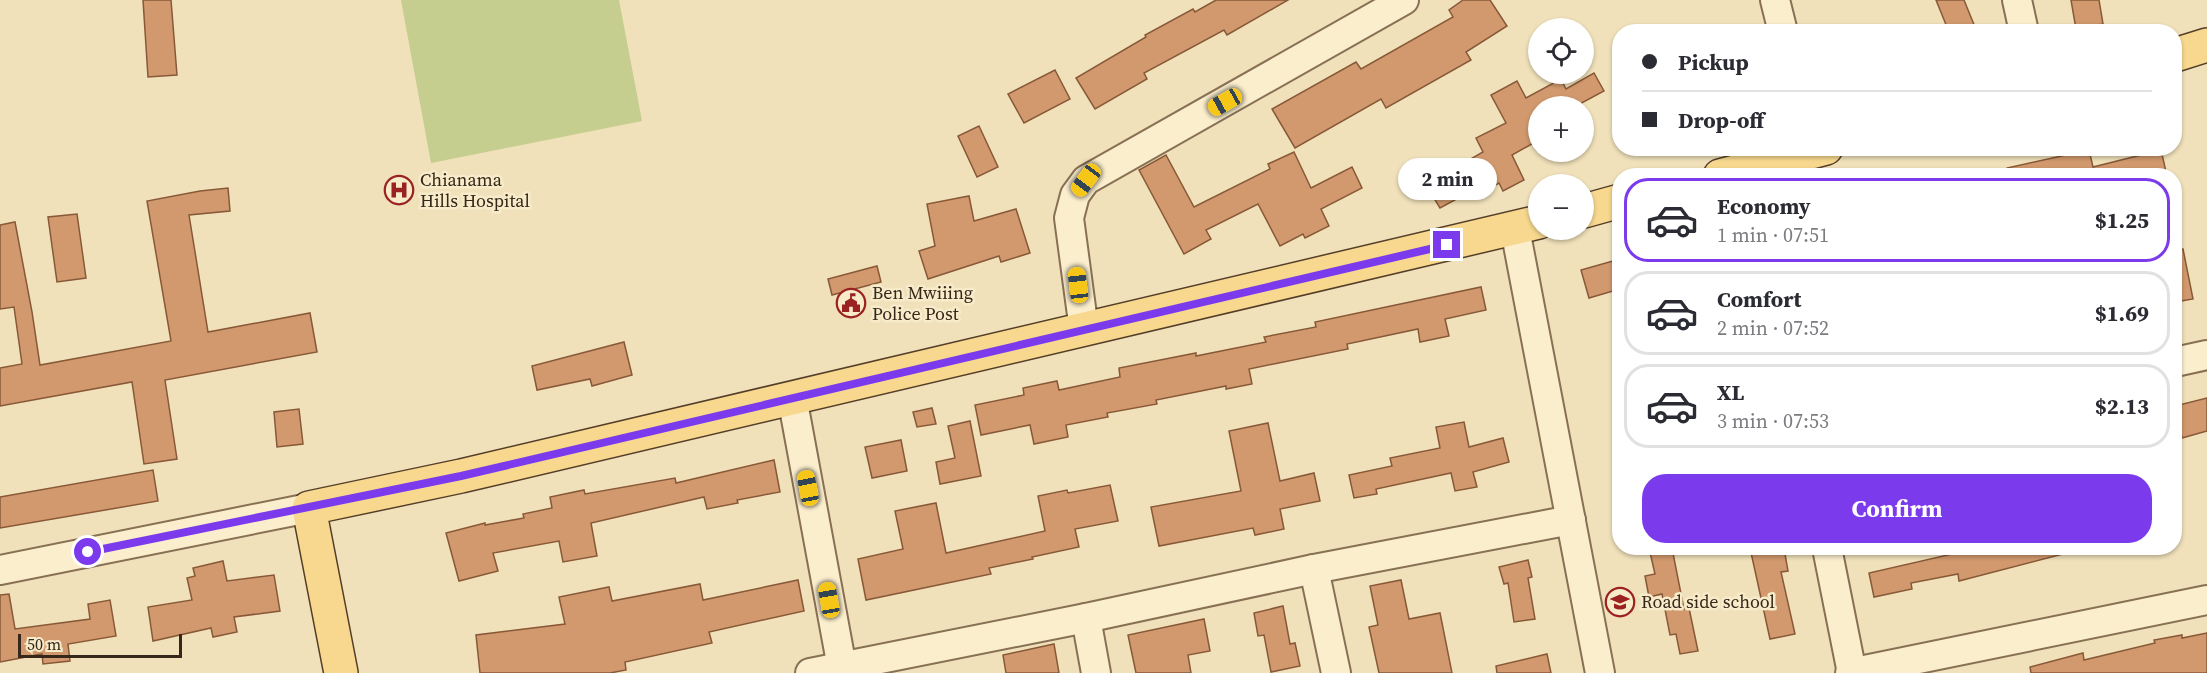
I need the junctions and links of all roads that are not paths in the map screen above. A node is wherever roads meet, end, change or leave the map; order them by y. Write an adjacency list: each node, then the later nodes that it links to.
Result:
1 (1404, 0): 13 (street)
2 (1775, 0): 4 (street)
3 (2017, 0): 5 (street)
4 (1781, 24)
5 (2022, 24)
6 (2207, 45): 7 (main road)
7 (2182, 53)
8 (1793, 156): 9 (main road)
9 (1749, 168)
10 (1612, 203): 11 (main road)
11 (1594, 208)
12 (1527, 225): 13 (main road); 18 (street)
13 (1084, 330): 16 (main road)
14 (2207, 355): 15 (street)
15 (2182, 360)
16 (792, 397): 17 (main road); 24 (street)
17 (309, 508): 21 (street); 25 (main road)
18 (1571, 520): 20 (street); 29 (street)
19 (1828, 555): 30 (street)
20 (1314, 569): 23 (street); 28 (street)
21 (0, 570)
22 (2207, 600): 30 (street)
23 (1086, 618): 24 (street); 27 (street)
24 (842, 670): 26 (street)
25 (341, 673)
26 (810, 673)
27 (1096, 673)
28 (1336, 673)
29 (1600, 673)
30 (1851, 673)

